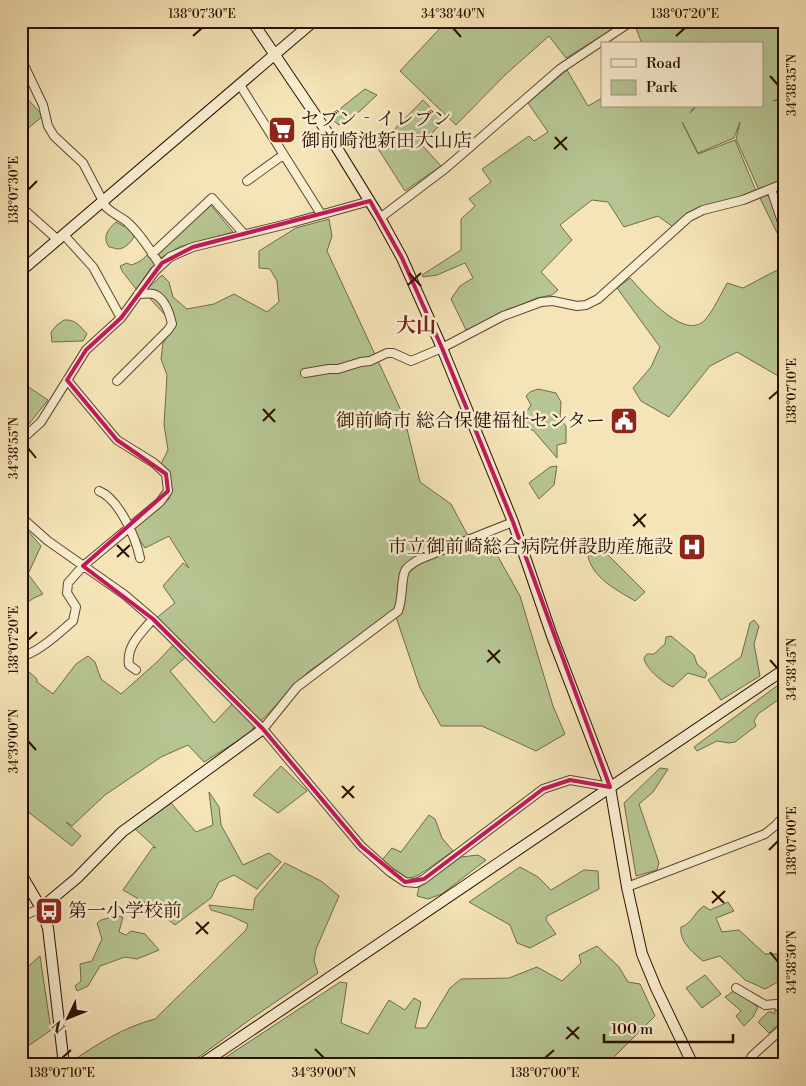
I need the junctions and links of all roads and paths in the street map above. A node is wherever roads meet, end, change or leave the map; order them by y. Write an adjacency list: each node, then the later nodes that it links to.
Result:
1 (252, 21): 4 (street)
2 (314, 21): 4 (street)
3 (632, 21): 15 (street)
4 (275, 55): 6 (street); 12 (street)
5 (21, 59): 11 (street)
6 (240, 85): 7 (street); 11 (street)
7 (284, 155): 8 (street); 14 (street)
8 (247, 181)
9 (785, 183): 10 (street)
10 (771, 189): 16 (street); 24 (street)
11 (104, 201): 18 (street); 19 (street)
12 (370, 201): 14 (street); 15 (street)
13 (21, 207): 18 (street)
14 (321, 214): 17 (street)
15 (380, 218): 24 (street)
16 (785, 231)
17 (244, 234): 19 (street); 20 (street)
18 (61, 238): 21 (street); 23 (street)
19 (152, 254): 20 (street)
20 (160, 265): 22 (street)
21 (21, 272)
22 (138, 294): 23 (street); 27 (street)
23 (120, 318): 26 (street)
24 (442, 348): 25 (street); 31 (street)
25 (305, 373)
26 (67, 380): 28 (street); 32 (street)
27 (117, 381)
28 (21, 440)
29 (99, 491): 32 (street)
30 (21, 517): 34 (street)
31 (513, 522): 39 (street); 40 (street)
32 (128, 528): 33 (street); 34 (street)
33 (140, 558)
34 (84, 566): 35 (street); 36 (street)
35 (153, 619): 37 (street); 39 (street)
36 (21, 656)
37 (136, 670)
38 (785, 670): 40 (street)
39 (263, 729): 40 (street); 44 (street)
40 (610, 787): 43 (street); 50 (street)
41 (785, 815): 43 (street)
42 (21, 874): 44 (street)
43 (627, 887): 51 (street)
44 (41, 908): 45 (street); 49 (street)
45 (21, 917)
46 (736, 988): 47 (street)
47 (785, 1011)
48 (785, 1026): 52 (street)
49 (64, 1065)
50 (200, 1065)
51 (693, 1065)
52 (747, 1065)

